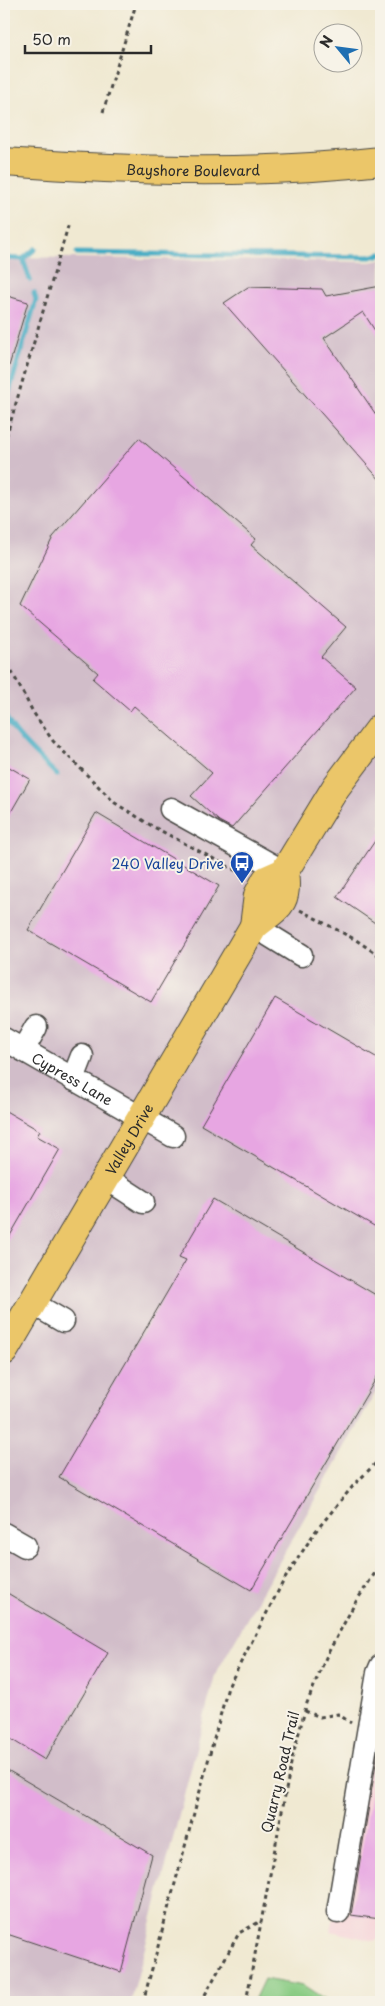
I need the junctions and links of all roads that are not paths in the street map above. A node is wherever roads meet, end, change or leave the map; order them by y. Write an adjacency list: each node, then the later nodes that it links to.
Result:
1 (4, 162): 2 (main road, Bayshore Boulevard)
2 (381, 162)
3 (381, 727): 5 (main road, Valley Drive)
4 (171, 809): 5 (street)
5 (284, 872): 6 (main road, Valley Drive)
6 (254, 926): 7 (street); 13 (main road, Valley Drive)
7 (301, 955)
8 (36, 1027): 10 (street)
9 (4, 1039): 10 (street, Cypress Lane)
10 (23, 1050): 12 (street, Cypress Lane)
11 (82, 1056): 12 (street)
12 (73, 1079): 13 (street, Cypress Lane)
13 (140, 1119): 14 (street, Cypress Lane); 15 (main road, Valley Drive)
14 (173, 1136)
15 (106, 1178): 16 (street); 17 (main road, Valley Drive)
16 (144, 1202)
17 (32, 1302): 18 (street); 19 (main road, Valley Drive)
18 (63, 1321)
19 (4, 1352)
20 (4, 1534): 21 (street)
21 (25, 1546)
22 (381, 1666): 23 (street)
23 (338, 1912)

